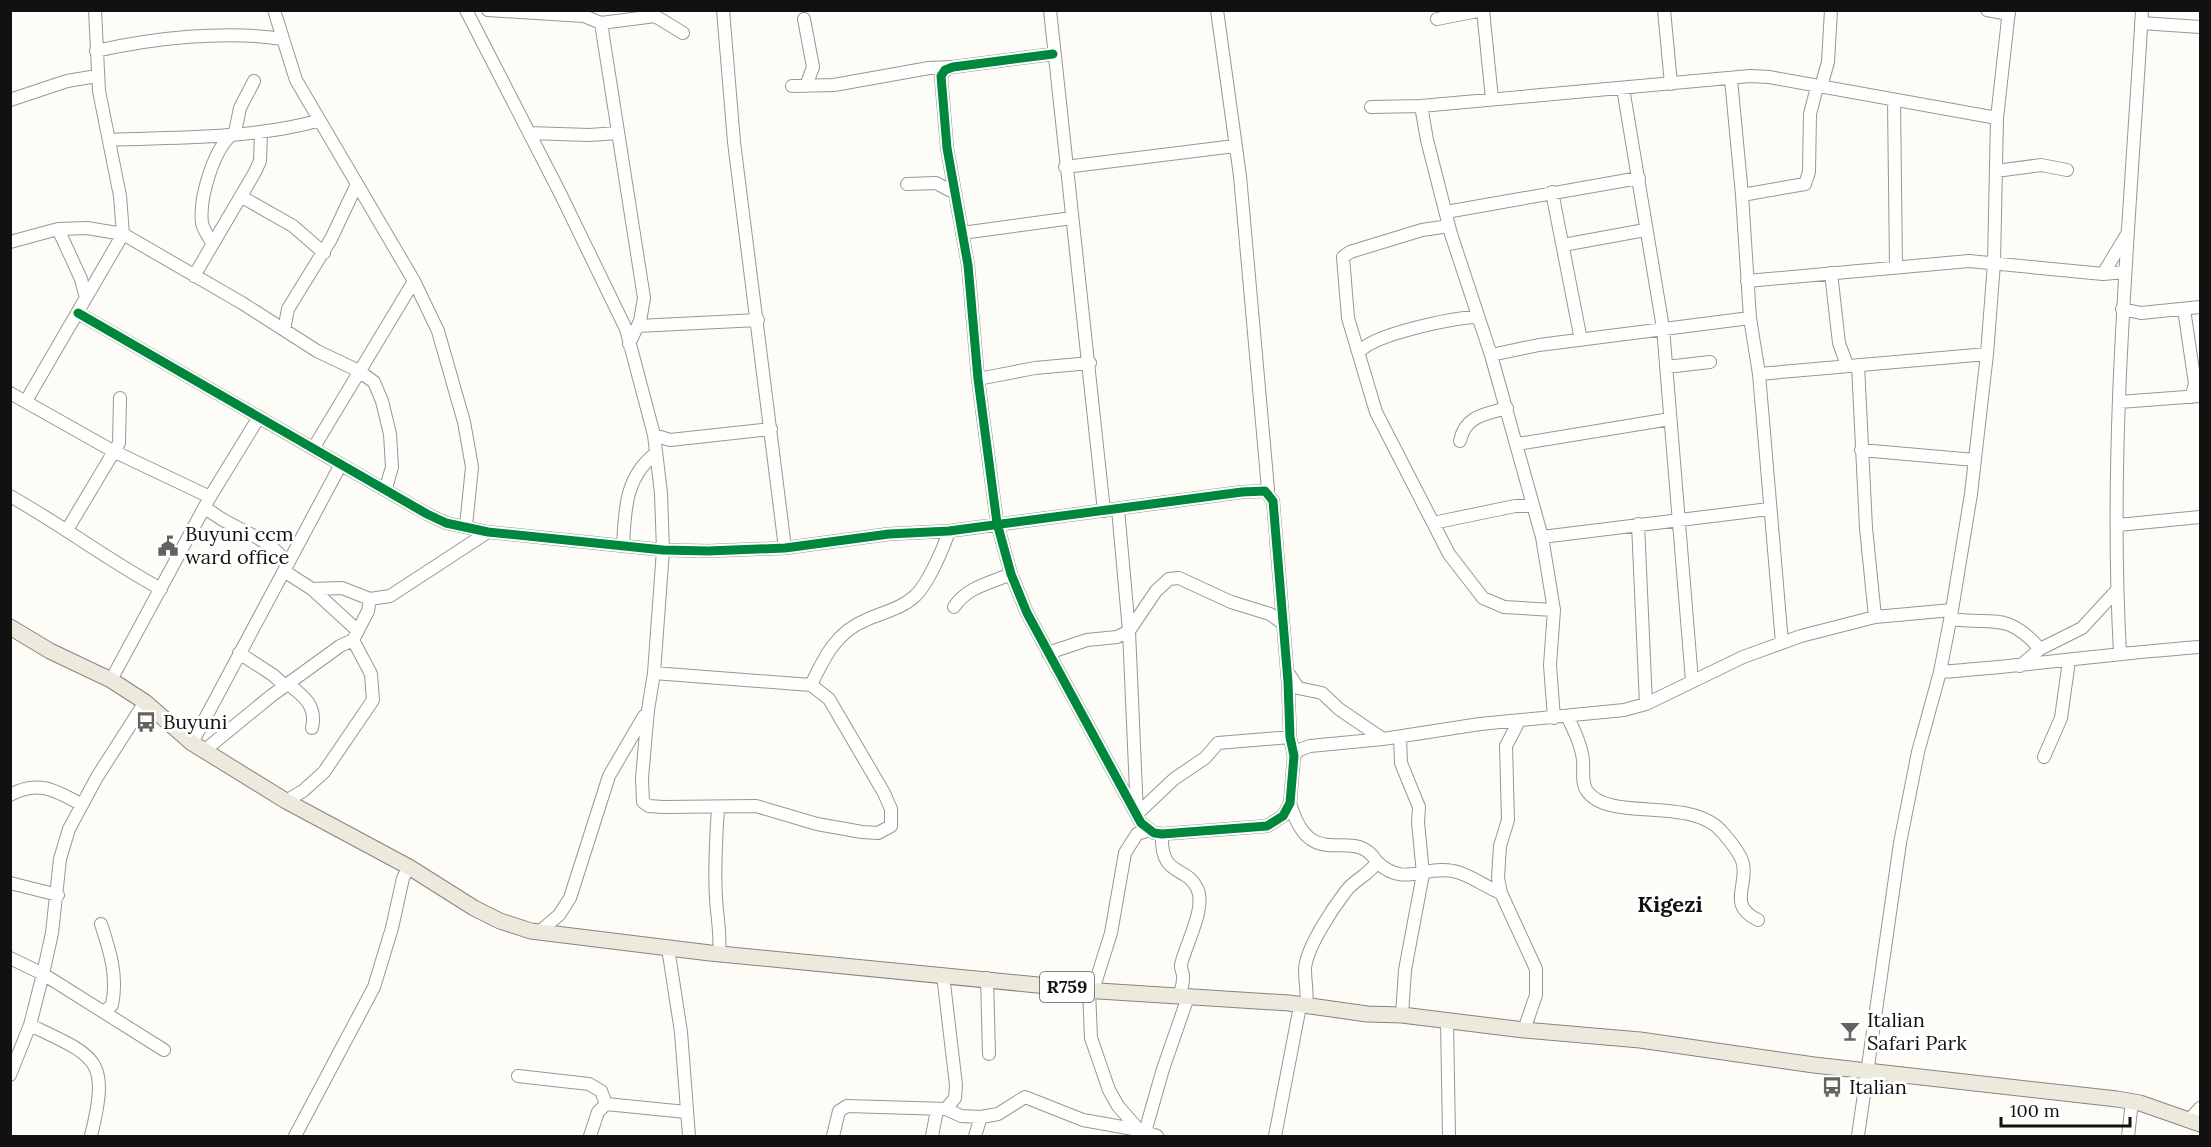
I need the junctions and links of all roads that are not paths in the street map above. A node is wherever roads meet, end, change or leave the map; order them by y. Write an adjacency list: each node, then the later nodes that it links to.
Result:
1 (95, 10): 20 (street)
2 (274, 10): 19 (street)
3 (466, 10): 39 (street)
4 (488, 10): 16 (street)
5 (723, 10): 81 (street)
6 (1050, 10): 21 (street)
7 (1217, 10): 43 (street)
8 (1483, 10): 15 (street); 31 (street)
9 (1664, 10): 26 (street)
10 (1831, 10): 29 (street)
11 (1987, 10): 12 (street)
12 (2009, 13): 36 (street)
13 (2141, 17): 17 (street); 61 (street)
14 (804, 19): 28 (street)
15 (1437, 19)
16 (601, 23): 18 (street); 40 (street)
17 (2200, 27)
18 (683, 33)
19 (282, 39): 20 (street); 37 (street)
20 (96, 51): 23 (street)
21 (1053, 54): 22 (street); 44 (street)
22 (953, 68): 28 (street); 51 (street)
23 (97, 76): 32 (street); 42 (street)
24 (1731, 79): 26 (street); 29 (street); 52 (street)
25 (254, 81): 38 (street)
26 (1671, 84): 30 (street)
27 (792, 86): 28 (street)
28 (806, 86)
29 (1819, 87): 33 (street); 52 (street)
30 (1623, 88): 31 (street); 47 (street)
31 (1492, 99): 34 (street)
32 (10, 100)
33 (1894, 100): 36 (street); 67 (street)
34 (1421, 106): 35 (street); 54 (street)
35 (1371, 107)
36 (1997, 118): 46 (street)
37 (317, 121): 41 (street); 49 (street)
38 (235, 132): 41 (street); 42 (street); 63 (street)
39 (529, 133): 40 (street); 86 (street)
40 (618, 133): 82 (street)
41 (261, 134): 53 (street)
42 (110, 140): 60 (street)
43 (1235, 146): 44 (street); 116 (street)
44 (1065, 167): 55 (street)
45 (2067, 170): 46 (street)
46 (1996, 171): 66 (street)
47 (1639, 178): 50 (street); 58 (street)
48 (907, 184): 51 (street)
49 (356, 186): 65 (street); 72 (street)
50 (1552, 192): 54 (street); 64 (street)
51 (955, 193): 59 (street)
52 (1742, 195): 73 (street)
53 (242, 197): 63 (street); 65 (street)
54 (1446, 212): 56 (street)
55 (1072, 218): 59 (street); 91 (street)
56 (1449, 226): 79 (street); 87 (street)
57 (58, 229): 60 (street); 62 (street); 74 (street)
58 (1645, 230): 64 (street); 83 (street)
59 (962, 233): 96 (street)
60 (123, 234): 71 (street); 74 (street)
61 (2127, 234): 68 (street); 70 (street)
62 (10, 242)
63 (213, 244): 71 (street)
64 (1563, 245): 85 (street)
65 (324, 253): 84 (street)
66 (1994, 263): 67 (street); 70 (street); 88 (street)
67 (1896, 267): 69 (street)
68 (2125, 272): 70 (street); 76 (street)
69 (1831, 273): 73 (street); 92 (street)
70 (2103, 274)
71 (194, 276): 84 (street)
72 (414, 281): 94 (street); 129 (street)
73 (1747, 281): 80 (street)
74 (86, 298): 78 (street)
75 (2200, 307): 77 (street)
76 (2122, 309): 77 (street); 101 (street)
77 (2184, 309): 98 (street)
78 (78, 313): 100 (street); 103 (street)
79 (1477, 317): 87 (street); 89 (street)
80 (1750, 318): 83 (street); 95 (street)
81 (758, 320): 82 (street); 105 (street)
82 (638, 326): 86 (street)
83 (1663, 328): 85 (street); 93 (street)
84 (284, 330): 94 (street)
85 (1581, 340): 89 (street)
86 (629, 344): 106 (street)
87 (1359, 352): 126 (street)
88 (1987, 354): 92 (street); 113 (street)
89 (1491, 355): 102 (street)
90 (1710, 362): 93 (street)
91 (1090, 363): 96 (street); 122 (street)
92 (1853, 365): 95 (street); 111 (street)
93 (1666, 367): 104 (street)
94 (359, 371): 109 (street); 115 (street)
95 (1759, 374): 120 (street)
96 (978, 379): 125 (street)
97 (10, 393): 100 (street)
98 (2196, 396): 101 (street)
99 (120, 398): 110 (street)
100 (26, 401): 110 (street)
101 (2119, 402): 128 (street)
102 (1507, 408): 107 (street); 108 (street)
103 (259, 417): 109 (street); 118 (street)
104 (1670, 420): 108 (street); 124 (street)
105 (771, 429): 106 (street); 135 (street)
106 (654, 435): 112 (street)
107 (1460, 441)
108 (1518, 444): 119 (street)
109 (314, 447): 114 (street)
110 (113, 450): 118 (street); 130 (street)
111 (1861, 450): 113 (street); 146 (street)
112 (656, 453): 134 (street); 136 (street)
113 (1975, 460): 145 (street)
114 (340, 466): 115 (street); 137 (street)
115 (386, 488): 129 (street)
116 (1265, 491): 121 (street); 147 (street)
117 (10, 496): 130 (street)
118 (208, 502): 137 (street); 139 (street)
119 (1532, 506): 126 (street); 133 (street)
120 (1769, 509): 124 (street); 151 (street)
121 (1118, 510): 122 (street); 149 (street)
122 (1104, 511): 125 (street)
123 (2200, 517): 128 (street)
124 (1679, 519): 127 (street); 163 (street)
125 (997, 523): 131 (street); 138 (street)
126 (1433, 523): 144 (street)
127 (1638, 524): 133 (street); 167 (street)
128 (2118, 525): 141 (street)
129 (466, 526): 132 (street)
130 (67, 530): 139 (street)
131 (949, 531): 135 (street); 165 (street)
132 (488, 532): 134 (street); 142 (street)
133 (1542, 537): 144 (street)
134 (623, 546): 136 (street)
135 (785, 548): 136 (street)
136 (663, 550): 161 (street)
137 (286, 568): 140 (street); 154 (street)
138 (1011, 574): 143 (street); 155 (street)
139 (161, 589): 162 (street)
140 (312, 589): 142 (street); 150 (street)
141 (2116, 590): 153 (street); 156 (street)
142 (370, 599): 150 (street)
143 (954, 607)
144 (1554, 610): 170 (street)
145 (1952, 615): 146 (street); 153 (street); 160 (street)
146 (1875, 617): 151 (street)
147 (1281, 622): 149 (street); 159 (street)
148 (10, 627): 162 (main road, R759)
149 (1129, 631): 155 (street); 184 (street)
150 (356, 635): 164 (street); 180 (street)
151 (1782, 643): 163 (street)
152 (2200, 647): 156 (street)
153 (2040, 650): 158 (street)
154 (239, 653): 164 (street); 176 (street)
155 (1048, 653): 184 (street)
156 (2120, 653): 157 (street)
157 (2069, 661): 158 (street); 178 (street)
158 (2020, 666): 160 (street)
159 (1287, 669): 173 (street); 175 (street)
160 (1940, 672): 212 (street)
161 (654, 673): 165 (street); 168 (street)
162 (111, 680): 166 (main road, R759)
163 (1692, 681): 167 (street)
164 (286, 685): 172 (street); 176 (street)
165 (811, 685): 183 (street)
166 (145, 702): 176 (main road, R759); 182 (street)
167 (1646, 704): 169 (street)
168 (648, 710): 183 (street); 195 (street)
169 (1567, 717): 170 (street); 193 (street)
170 (1554, 718): 171 (street)
171 (1519, 721): 174 (street); 191 (street)
172 (312, 728)
173 (1290, 737): 177 (street); 184 (street)
174 (1400, 737): 175 (street); 189 (street)
175 (1383, 739): 177 (street)
176 (199, 746): 180 (main road, R759)
177 (1294, 756): 181 (street)
178 (2044, 757)
179 (10, 795): 182 (street)
180 (286, 801): 188 (main road, R759)
181 (1290, 803): 186 (street); 187 (street)
182 (82, 805): 192 (street)
183 (718, 808): 197 (street)
184 (1137, 814): 185 (street)
185 (1149, 830): 186 (street); 202 (street)
186 (1162, 834): 203 (street)
187 (1377, 862): 189 (street); 204 (street)
188 (409, 867): 195 (main road, R759); 223 (street)
189 (1423, 874): 191 (street); 206 (street)
190 (10, 883): 192 (street)
191 (1501, 893): 209 (street)
192 (58, 895): 199 (street)
193 (1758, 920)
194 (101, 924): 205 (street)
195 (539, 932): 196 (main road, R759)
196 (668, 948): 197 (main road, R759); 218 (street)
197 (719, 954): 200 (main road, R759)
198 (10, 958): 199 (street)
199 (43, 974): 205 (street); 208 (street)
200 (943, 975): 201 (main road, R759); 217 (street)
201 (987, 978): 202 (main road, R759); 211 (street)
202 (1091, 990): 203 (main road, R759); 221 (street)
203 (1184, 997): 204 (main road, R759); 221 (street)
204 (1303, 1006): 206 (main road, R759); 230 (street)
205 (104, 1012): 210 (street)
206 (1402, 1015): 207 (main road, R759)
207 (1447, 1020): 209 (main road, R759); 231 (street)
208 (30, 1024): 213 (street); 222 (street)
209 (1524, 1030): 212 (main road, R759)
210 (164, 1050)
211 (989, 1054)
212 (1866, 1071): 215 (main road, R759); 232 (street)
213 (10, 1074)
214 (518, 1076): 216 (street)
215 (2132, 1102): 220 (main road, R759); 233 (street)
216 (606, 1104): 218 (street); 224 (street)
217 (941, 1110): 219 (street); 226 (street); 227 (street)
218 (686, 1112): 225 (street)
219 (981, 1117): 221 (street); 228 (street)
220 (2197, 1117)
221 (1141, 1133): 229 (street)
222 (91, 1137)
223 (295, 1137)
224 (591, 1137)
225 (689, 1137)
226 (833, 1137)
227 (932, 1137)
228 (975, 1137)
229 (1110, 1137)
230 (1275, 1137)
231 (1449, 1137)
232 (1858, 1137)
233 (2128, 1137)

